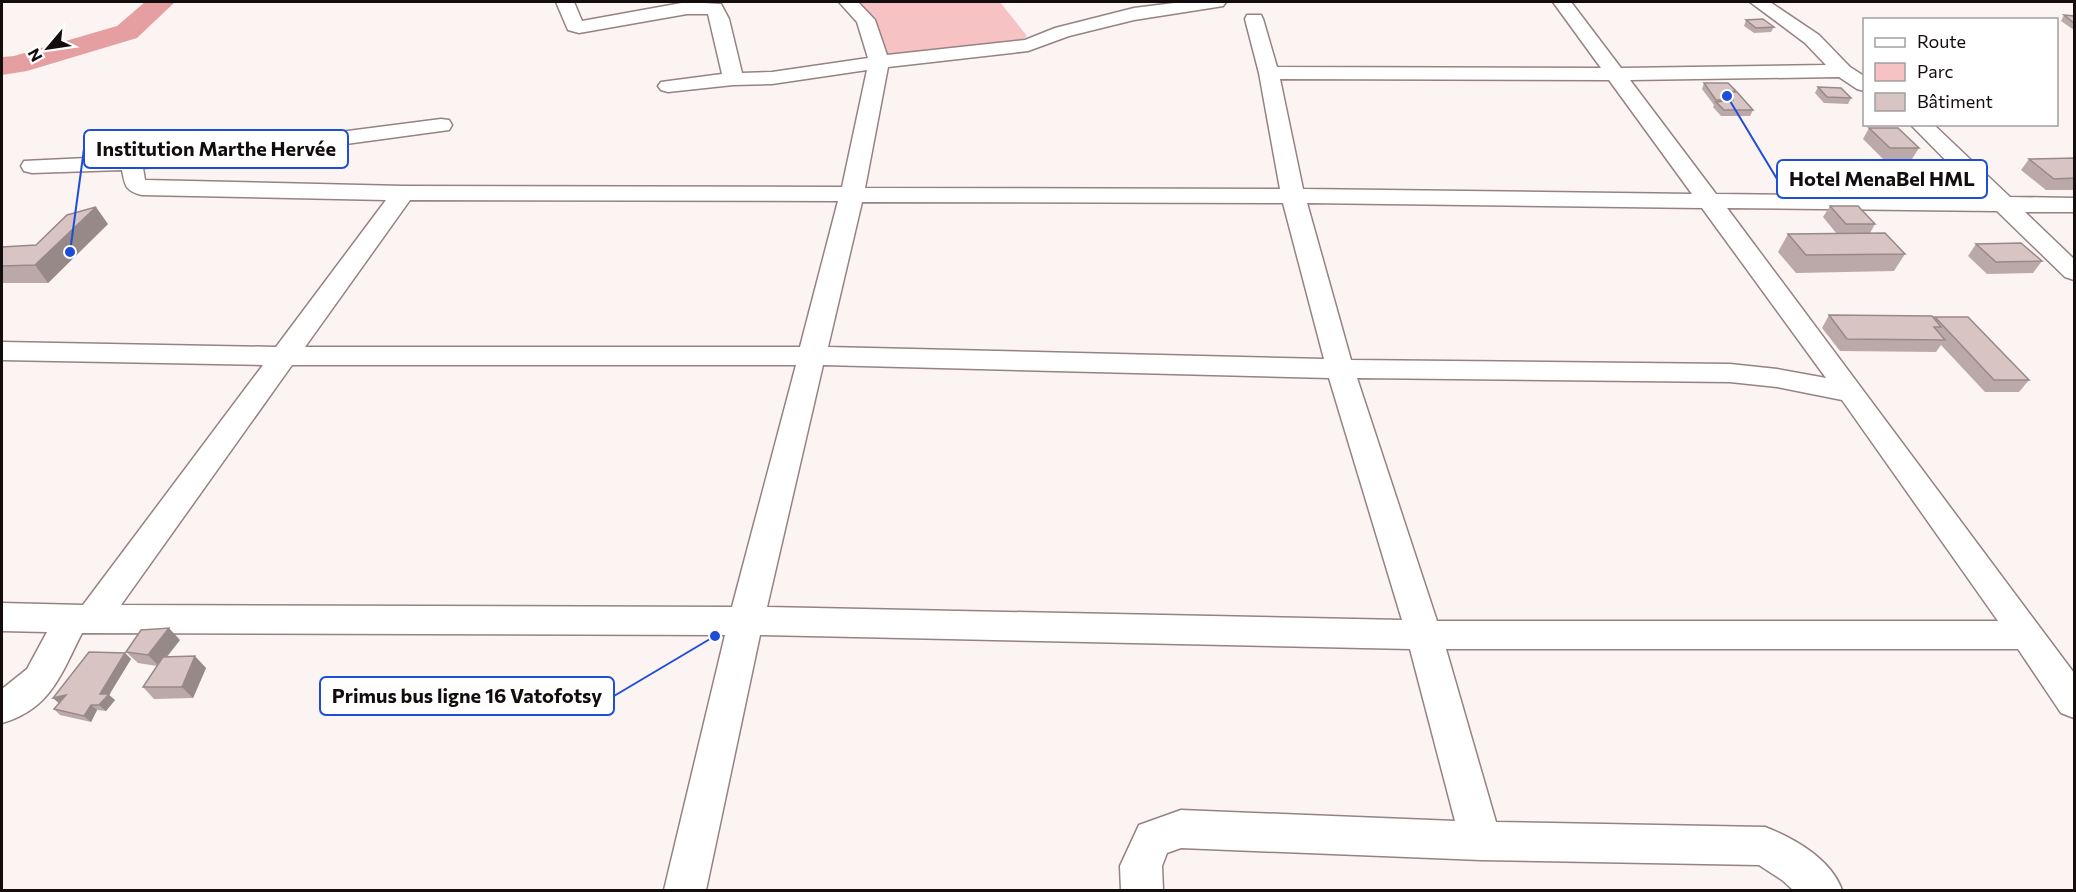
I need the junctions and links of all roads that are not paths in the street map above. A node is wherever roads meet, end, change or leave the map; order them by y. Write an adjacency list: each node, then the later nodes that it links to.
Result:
1 (565, 2): 11 (street)
2 (848, 2): 7 (street)
3 (1217, 2): 7 (street)
4 (1562, 2): 10 (street)
5 (1759, 2): 8 (street)
6 (1254, 19): 9 (street)
7 (879, 62): 11 (street); 19 (street)
8 (1843, 71): 10 (street); 12 (street)
9 (1269, 73): 10 (street); 20 (street)
10 (1617, 74): 21 (street)
11 (733, 79): 13 (street)
12 (1863, 84)
13 (669, 86)
14 (441, 125): 16 (street)
15 (1922, 126): 22 (street)
16 (129, 163): 17 (street); 18 (street)
17 (32, 166)
18 (403, 193): 19 (street); 26 (street)
19 (852, 194): 20 (street); 27 (street)
20 (1293, 196): 21 (street); 28 (street)
21 (1709, 202): 22 (street); 29 (street)
22 (2004, 204): 23 (street); 24 (street)
23 (2074, 205)
24 (2074, 272)
25 (2, 351): 26 (street)
26 (284, 356): 27 (street); 31 (street)
27 (813, 356): 28 (street); 32 (street)
28 (1340, 369): 29 (street); 33 (street)
29 (1851, 392): 34 (street)
30 (2, 617): 31 (street)
31 (82, 619): 32 (street); 36 (street)
32 (746, 621): 33 (street); 38 (street)
33 (1424, 635): 34 (street); 37 (street)
34 (2028, 635): 35 (street)
35 (2074, 702)
36 (2, 707)
37 (1481, 841): 39 (street); 40 (street)
38 (685, 891)
39 (1143, 891)
40 (1821, 891)

